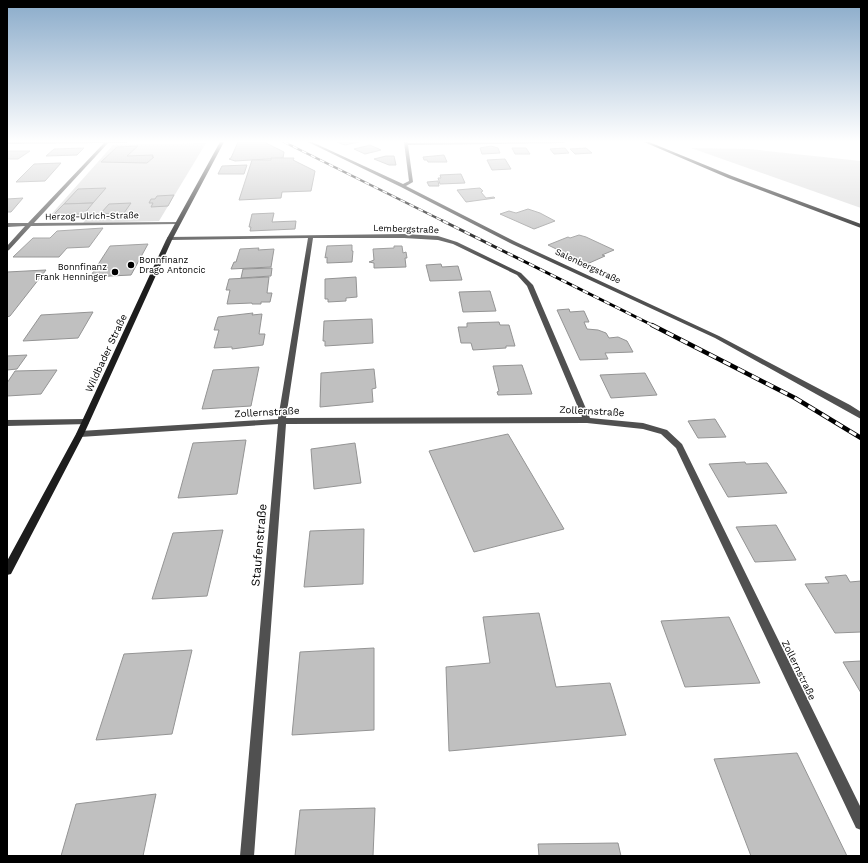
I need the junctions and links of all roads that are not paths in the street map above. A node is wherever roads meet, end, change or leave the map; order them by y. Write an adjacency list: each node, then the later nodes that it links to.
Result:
1 (70, 182): 9 (street)
2 (200, 182): 7 (main road, Wildbader Straße)
3 (395, 182): 6 (street, Salenbergstraße)
4 (410, 182): 6 (street)
5 (744, 182): 10 (main road)
6 (403, 186): 14 (street, Salenbergstraße)
7 (177, 223): 9 (street, Herzog-Ulrich-Straße); 11 (main road, Wildbader Straße)
8 (7, 225): 9 (street, Herzog-Ulrich-Straße)
9 (30, 225): 13 (street)
10 (861, 226)
11 (170, 238): 12 (street, Lembergstraße); 16 (main road, Wildbader Straße)
12 (311, 238): 15 (street, Lembergstraße); 17 (street, Staufenstraße)
13 (7, 249)
14 (859, 413)
15 (587, 420): 17 (street, Zollernstraße); 21 (street, Zollernstraße)
16 (85, 422): 18 (street); 19 (main road, Wildbader Straße)
17 (282, 422): 19 (street, Zollernstraße); 22 (street, Staufenstraße)
18 (7, 423)
19 (80, 434): 20 (main road, Wildbader Straße)
20 (7, 571)
21 (861, 822)
22 (247, 856)

